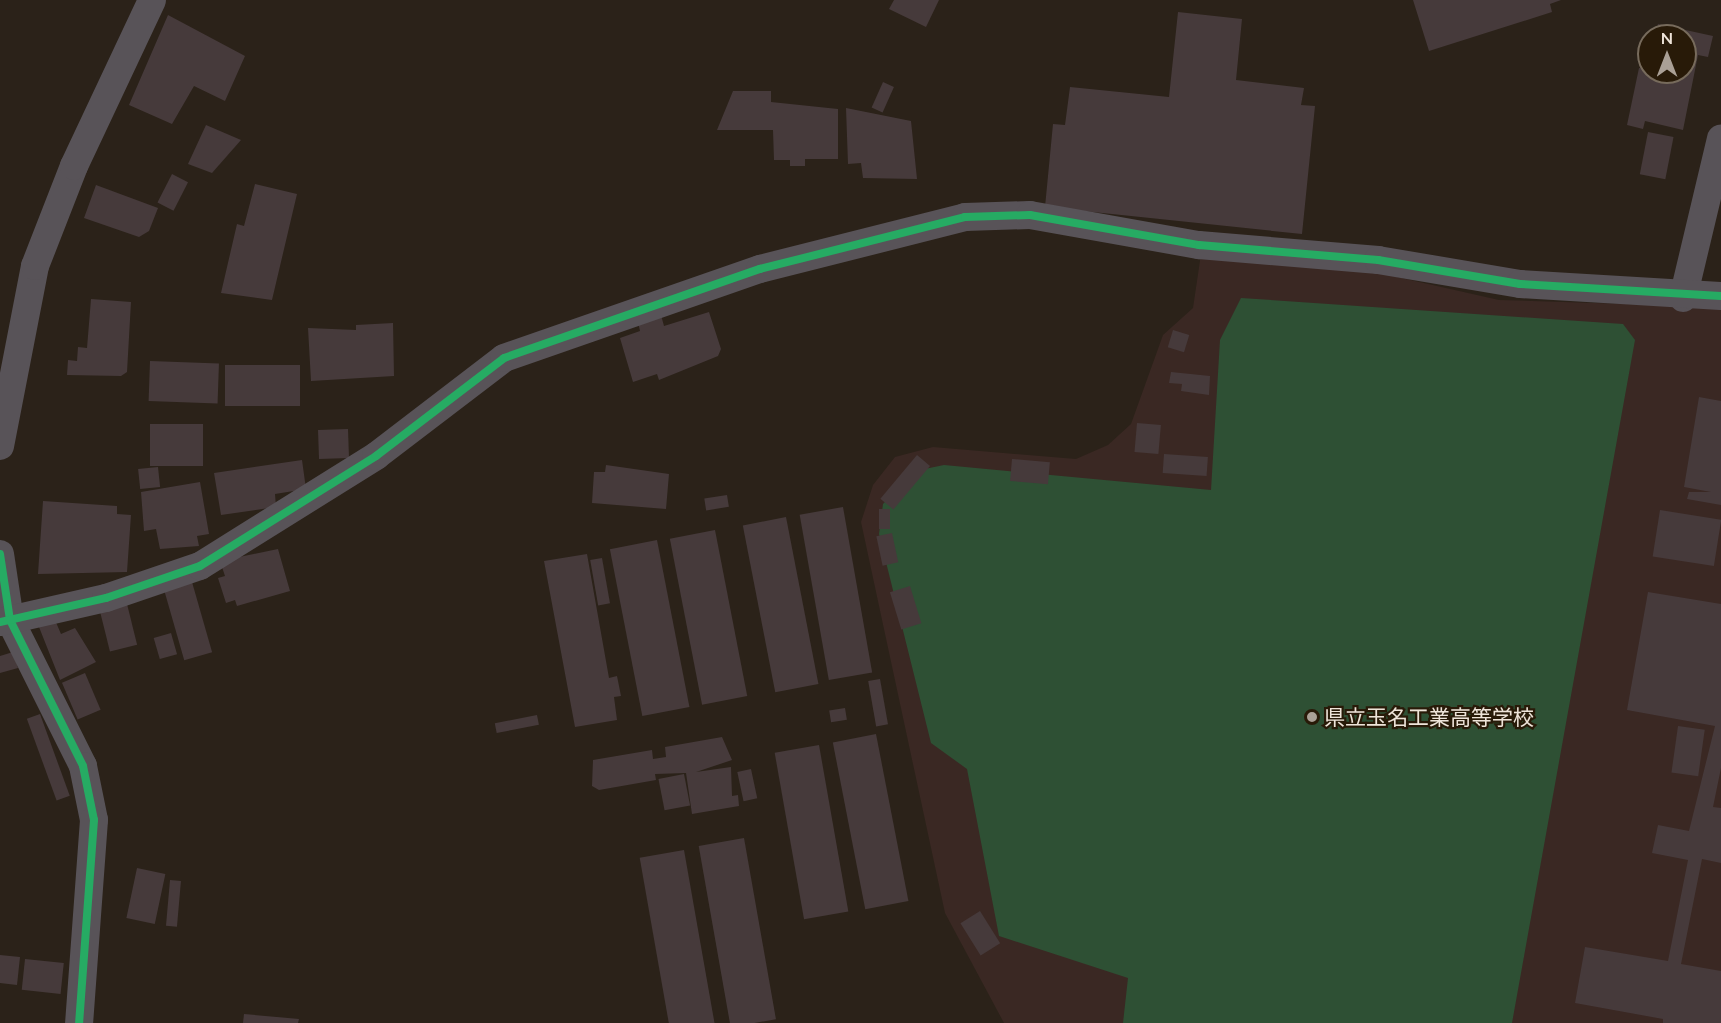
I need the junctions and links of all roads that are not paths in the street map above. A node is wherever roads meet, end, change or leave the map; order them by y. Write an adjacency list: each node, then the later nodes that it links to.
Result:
1 (153, 0): 5 (street)
2 (1721, 138): 4 (street)
3 (1721, 296): 4 (street)
4 (1683, 298): 7 (street)
5 (0, 446)
6 (0, 554): 7 (street)
7 (5, 621): 8 (street)
8 (79, 1023)

